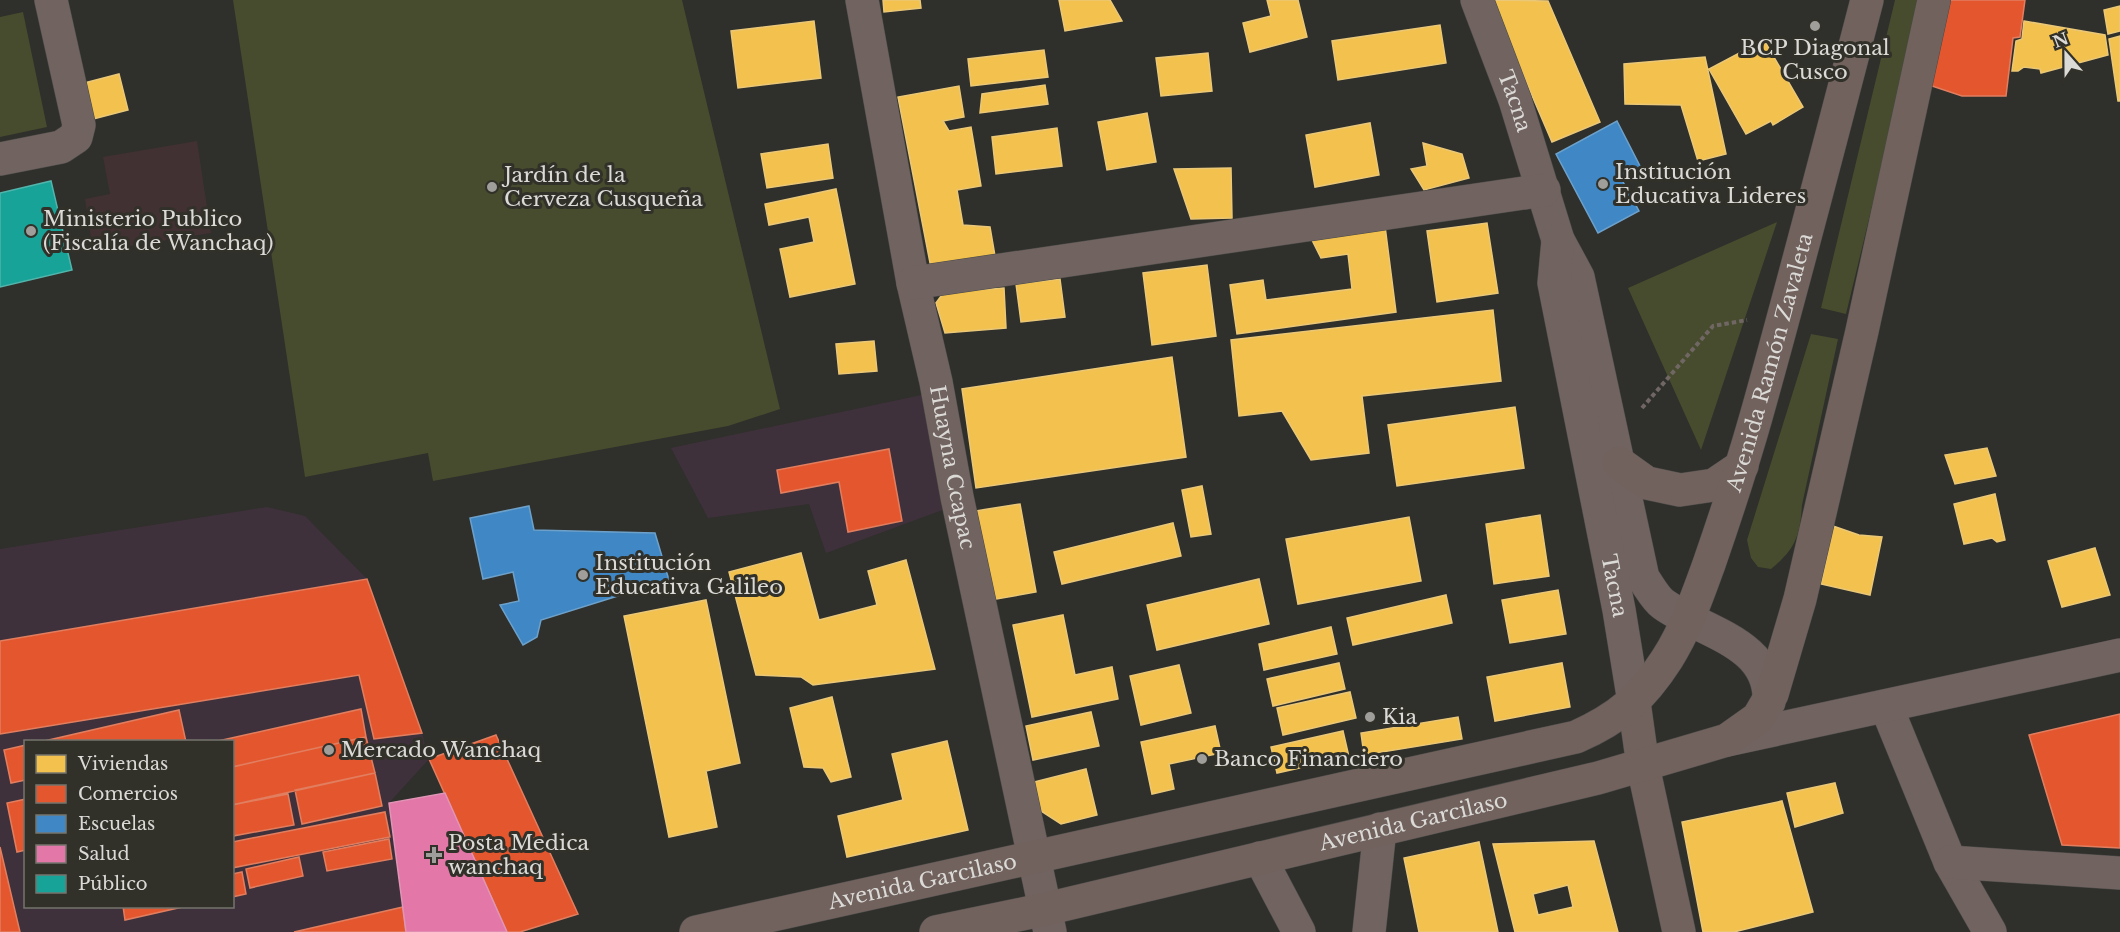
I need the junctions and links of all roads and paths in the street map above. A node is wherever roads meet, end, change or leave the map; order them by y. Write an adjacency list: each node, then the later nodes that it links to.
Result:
1 (51, 0): 6 (street)
2 (862, 0): 9 (street, Huayna Ccapac)
3 (1478, 0): 7 (street, Tacna)
4 (1867, 0): 10 (main road, Avenida Ramón Zavaleta)
5 (1934, 0): 16 (main road, Avenida Garcilaso)
6 (0, 159)
7 (1544, 190): 8 (street, Tacna); 9 (street)
8 (1558, 240): 11 (street, Tacna); 15 (street, Tacna)
9 (913, 283): 21 (street, Huayna Ccapac)
10 (1786, 312): 11 (path); 12 (main road, Avenida Ramón Zavaleta)
11 (1618, 456): 12 (main road); 13 (street, Tacna)
12 (1742, 466): 13 (main road, Avenida Ramón Zavaleta)
13 (1689, 618): 15 (main road); 16 (street, Tacna)
14 (2120, 655): 17 (street)
15 (1644, 691): 19 (main road, Tacna); 21 (main road, Avenida Garcilaso)
16 (1768, 702): 18 (main road, Avenida Garcilaso)
17 (1886, 706): 18 (street); 23 (street)
18 (1727, 740): 19 (main road, Avenida Garcilaso)
19 (1643, 766): 20 (main road, Avenida Garcilaso); 30 (main road, Tacna)
20 (1380, 829): 22 (main road, Avenida Garcilaso); 29 (street)
21 (1036, 857): 25 (street, Huayna Ccapac); 26 (main road, Avenida Garcilaso)
22 (1260, 858): 25 (main road, Avenida Garcilaso); 28 (street)
23 (1950, 862): 24 (street); 31 (street)
24 (2120, 873)
25 (1048, 920): 27 (main road, Avenida Garcilaso)
26 (696, 932)
27 (936, 932)
28 (1299, 932)
29 (1369, 932)
30 (1679, 932)
31 (1990, 932)

